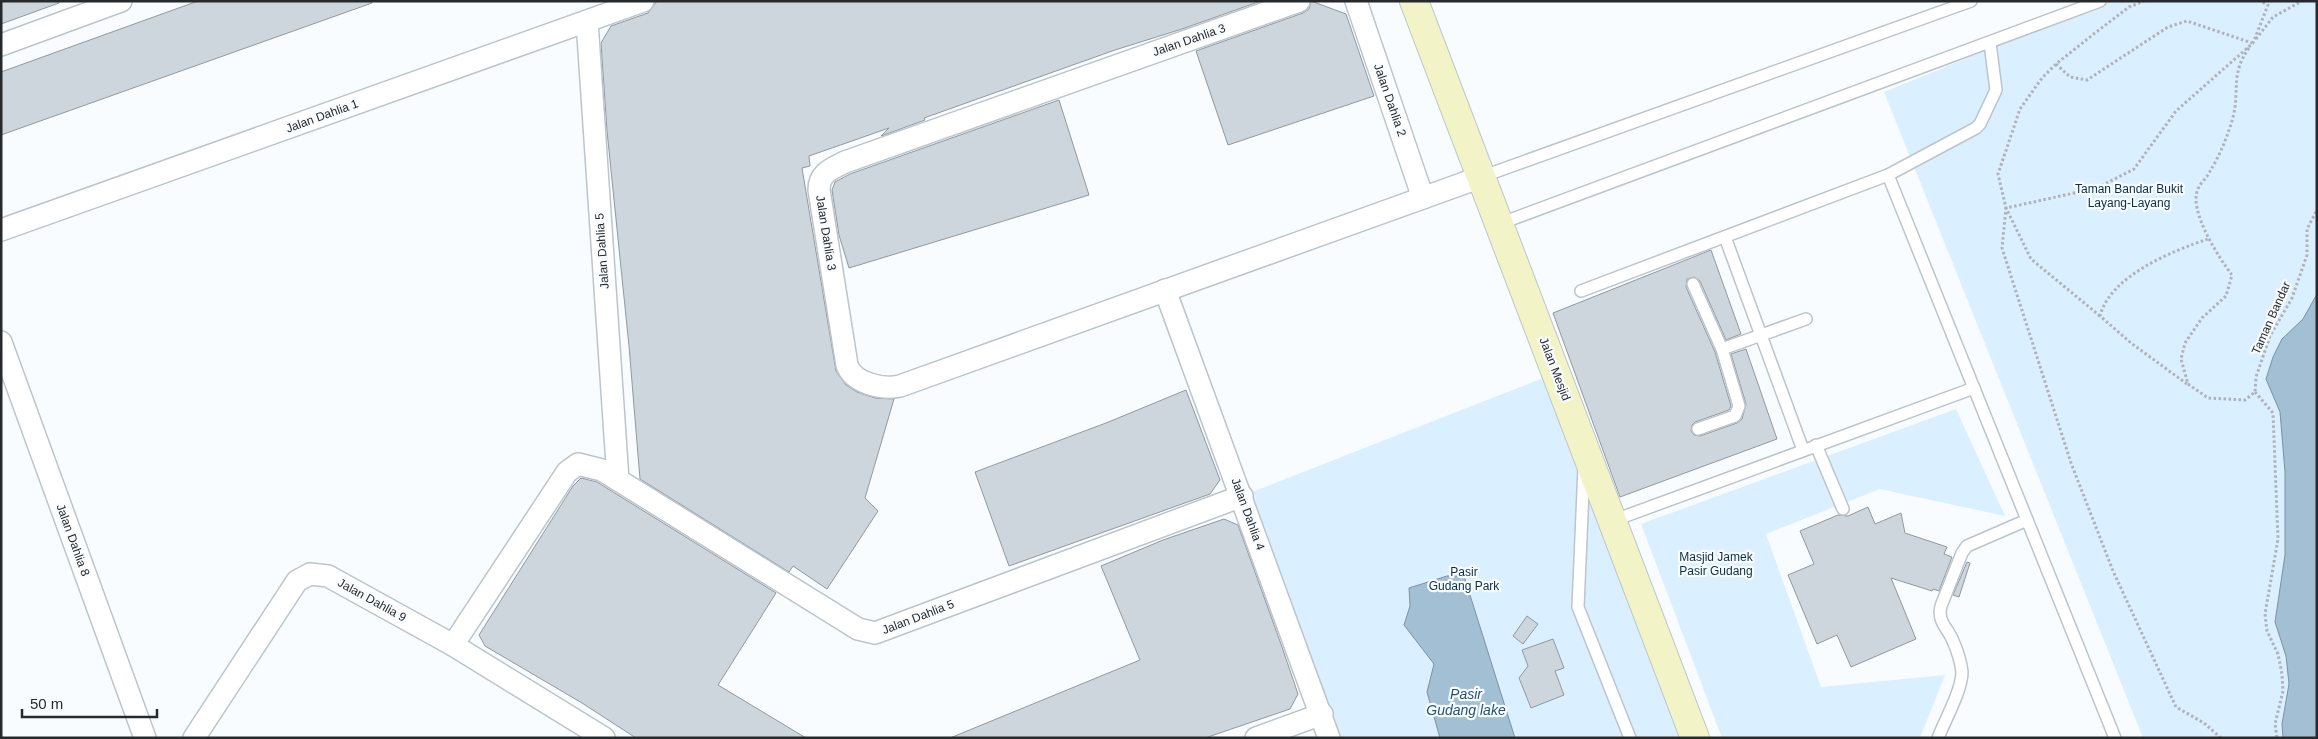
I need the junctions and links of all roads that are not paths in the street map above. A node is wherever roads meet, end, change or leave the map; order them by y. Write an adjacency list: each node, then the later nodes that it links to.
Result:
1 (121, 1): 10 (street)
2 (643, 1): 8 (street, Jalan Dahlia 1)
3 (1299, 1): 18 (street, Jalan Dahlia 3)
4 (1356, 1): 13 (street, Jalan Dahlia 2)
5 (1414, 1): 12 (main road, Jalan Mesjid)
6 (1971, 1): 12 (lane)
7 (2100, 1): 9 (lane)
8 (587, 21): 15 (street, Jalan Dahlia 1); 29 (street, Jalan Dahlia 5)
9 (1990, 42): 11 (lane); 14 (lane)
10 (1, 46)
11 (1888, 176): 16 (lane); 24 (lane)
12 (1481, 177): 13 (street, Jalan Dahlia 3); 14 (main road, Jalan Mesjid)
13 (1423, 198): 18 (street, Jalan Dahlia 3)
14 (1499, 224): 27 (main road, Jalan Mesjid)
15 (1, 230)
16 (1726, 237): 19 (lane); 21 (lane)
17 (1693, 284): 23 (lane)
18 (1165, 290): 30 (street, Jalan Dahlia 4)
19 (1581, 292)
20 (1806, 319): 21 (lane)
21 (1761, 335): 23 (lane); 28 (lane)
22 (1, 342): 36 (street, Jalan Dahlia 8)
23 (1722, 349): 25 (lane)
24 (1974, 388): 26 (lane); 32 (lane)
25 (1698, 428)
26 (1816, 445): 28 (lane); 31 (lane)
27 (1584, 448): 33 (main road, Jalan Mesjid); 41 (lane)
28 (1802, 450): 33 (lane)
29 (618, 480): 30 (street, Jalan Dahlia 5); 34 (street, Jalan Dahlia 5)
30 (1242, 496): 35 (street, Jalan Dahlia 4)
31 (1843, 509)
32 (2027, 520): 43 (lane); 44 (lane)
33 (1612, 521): 42 (main road, Jalan Mesjid)
34 (453, 645): 37 (street, Jalan Dahlia 9); 38 (street, Jalan Dahlia 9)
35 (1322, 714): 39 (street); 40 (street, Jalan Dahlia 4)
36 (145, 738)
37 (194, 738)
38 (604, 738)
39 (1256, 738)
40 (1329, 738)
41 (1630, 738)
42 (1695, 738)
43 (1938, 738)
44 (2115, 738)

